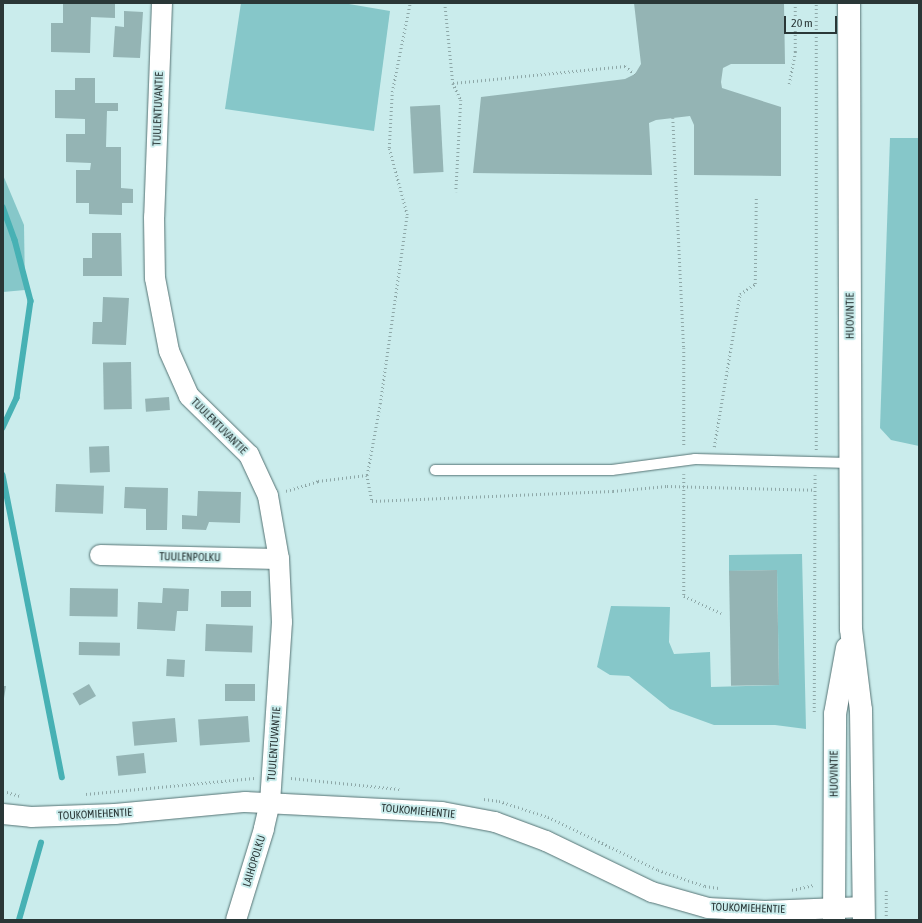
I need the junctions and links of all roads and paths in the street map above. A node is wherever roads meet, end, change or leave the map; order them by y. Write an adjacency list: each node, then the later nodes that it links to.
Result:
1 (162, 3): 19 (street, TUULENTUVANTIE)
2 (410, 3): 16 (path)
3 (445, 3): 7 (path)
4 (795, 3): 8 (path)
5 (849, 3): 14 (main road, HUOVINTIE)
6 (635, 74): 7 (path)
7 (453, 83): 10 (path)
8 (789, 84)
9 (673, 118): 13 (path)
10 (456, 192)
11 (756, 196): 12 (path)
12 (712, 459): 13 (lane); 14 (lane)
13 (684, 460): 15 (lane); 17 (path)
14 (850, 463): 23 (main road, HUOVINTIE)
15 (435, 470)
16 (368, 475): 17 (path); 19 (path)
17 (684, 486): 18 (path); 22 (path)
18 (815, 490)
19 (268, 496): 21 (street, TUULENTUVANTIE)
20 (100, 555): 21 (street, TUULENPOLKU)
21 (279, 559): 24 (street, TUULENTUVANTIE)
22 (721, 613)
23 (851, 629): 27 (main road, HUOVINTIE); 28 (main road, HUOVINTIE)
24 (270, 802): 25 (street, TOUKOMIEHENTIE); 29 (street, TOUKOMIEHENTIE); 30 (street, LAIHOPOLKU)
25 (3, 814)
26 (886, 888): 31 (path)
27 (834, 914): 28 (street, TOUKOMIEHENTIE); 29 (street, TOUKOMIEHENTIE)
28 (864, 914)
29 (734, 915)
30 (236, 920)
31 (886, 920)

